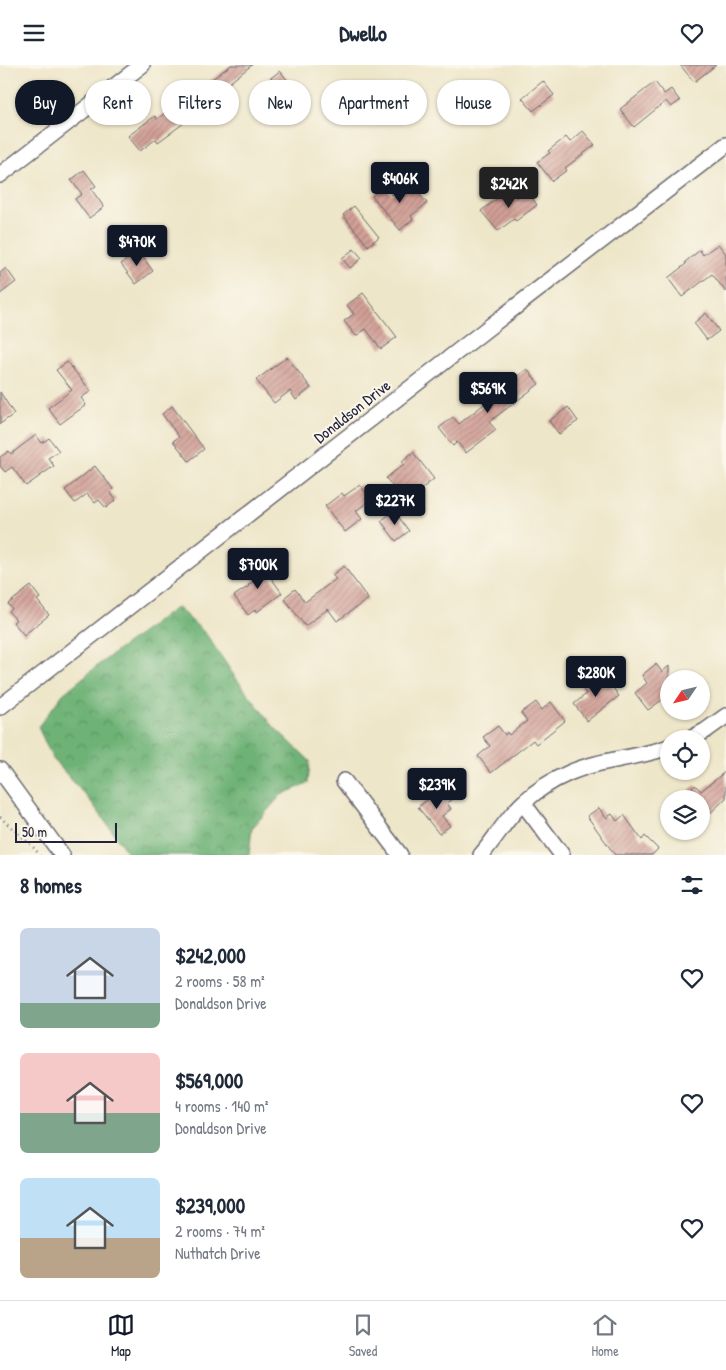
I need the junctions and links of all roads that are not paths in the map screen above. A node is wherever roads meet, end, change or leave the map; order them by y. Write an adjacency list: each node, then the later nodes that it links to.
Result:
1 (142, 65): 3 (street)
2 (726, 145): 4 (street, Donaldson Drive)
3 (0, 175)
4 (0, 707)
5 (726, 716): 6 (street)
6 (706, 730)
7 (660, 750): 10 (street)
8 (0, 770): 11 (street)
9 (344, 781): 12 (street)
10 (523, 803): 13 (street); 14 (street)
11 (62, 855)
12 (400, 855)
13 (481, 855)
14 (562, 855)

